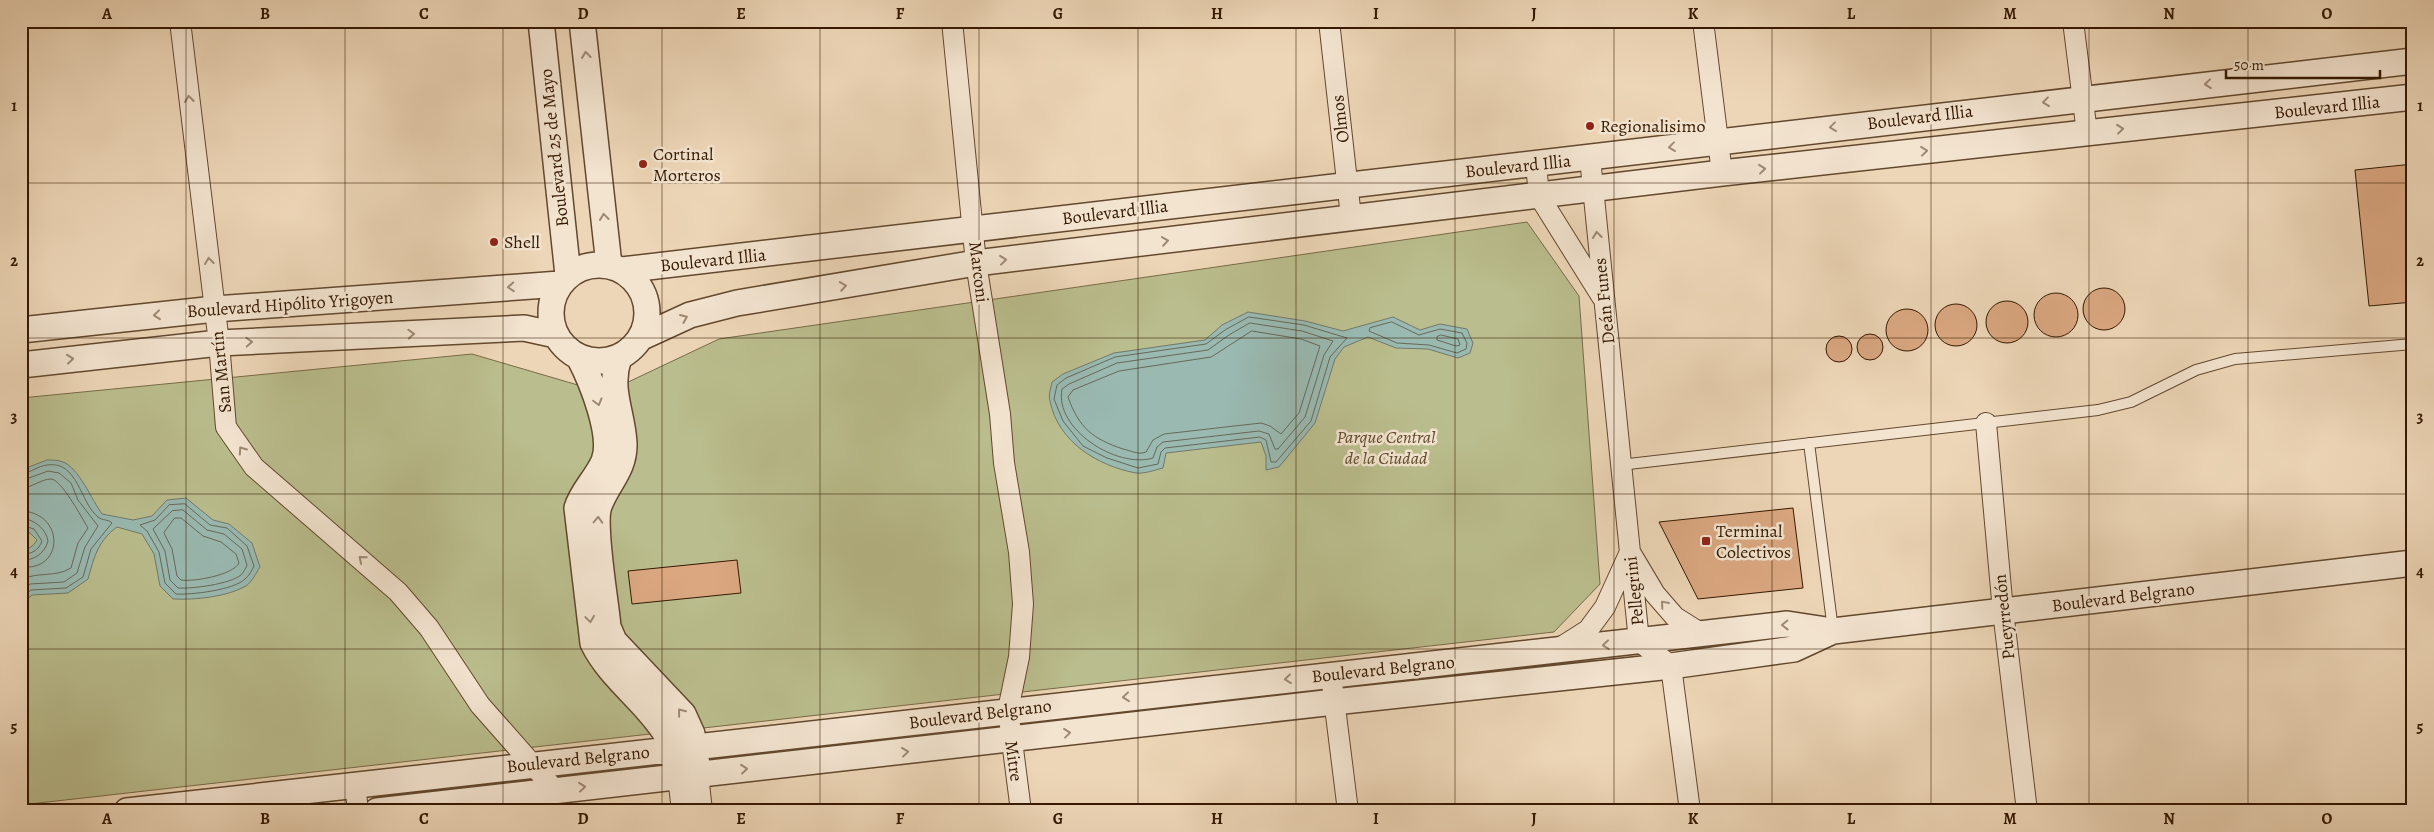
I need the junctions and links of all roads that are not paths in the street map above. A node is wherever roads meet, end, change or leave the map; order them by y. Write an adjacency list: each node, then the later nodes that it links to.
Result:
1 (180, 21): 25 (street, San Martín, one-way to 1)
2 (540, 21): 23 (street, Boulevard 25 de Mayo)
3 (582, 21): 22 (street, one-way to 3)
4 (952, 21): 20 (street, Marconi)
5 (1329, 21): 16 (street, Olmos)
6 (1704, 21): 12 (street)
7 (2073, 21): 10 (street)
8 (2413, 61): 10 (street, Boulevard Illia, one-way to 10)
9 (2413, 97): 11 (street, Boulevard Illia, one-way to 9)
10 (2082, 98): 11 (street); 12 (street, Boulevard Illia, one-way to 12)
11 (2087, 133): 15 (street, Boulevard Illia, one-way to 11)
12 (1717, 141): 13 (street, Boulevard Illia, one-way to 13); 15 (street)
13 (1590, 158): 14 (street, Boulevard Illia); 17 (street, Deán Funes)
14 (1536, 164): 16 (street, Boulevard Illia); 18 (street)
15 (1722, 173): 17 (street, Boulevard Illia)
16 (1348, 185): 19 (street, Olmos); 20 (street, Boulevard Illia)
17 (1592, 189): 18 (street, Boulevard Illia); 24 (street, Deán Funes, one-way to 17)
18 (1539, 196): 19 (street, Boulevard Illia); 24 (street)
19 (1351, 216): 21 (street, Boulevard Illia, one-way to 19)
20 (974, 231): 21 (street, Marconi); 22 (street, Boulevard Illia)
21 (976, 263): 28 (street, Boulevard Illia, one-way to 21); 48 (street, Marconi)
22 (616, 268): 23 (street); 28 (street)
23 (564, 279): 25 (street, Boulevard Hipólito Yrigoyen, one-way to 25); 27 (street, Boulevard 25 de Mayo)
24 (1604, 301): 36 (street, Deán Funes)
25 (215, 309): 26 (street, Boulevard Hipólito Yrigoyen, one-way to 26); 29 (street, San Martín)
26 (21, 330)
27 (556, 335): 29 (street, Boulevard Hipólito Yrigoyen, one-way to 27); 32 (street)
28 (640, 338): 31 (street)
29 (219, 343): 33 (street, Boulevard Hipólito Yrigoyen, one-way to 29); 51 (street, San Martín, one-way to 29)
30 (2413, 344): 34 (lane)
31 (619, 356): 32 (street); 39 (street, one-way to 31)
32 (579, 357): 39 (street, one-way to 39)
33 (21, 365)
34 (1986, 423): 35 (lane); 40 (street, Pueyrredón)
35 (1809, 443): 36 (lane); 41 (lane)
36 (1619, 455): 37 (street, Pellegrini)
37 (1630, 552): 42 (street, one-way to 37); 43 (street, Pellegrini); 44 (street)
38 (2413, 563): 40 (street, Boulevard Belgrano)
39 (593, 570): 50 (street)
40 (2003, 611): 41 (street, Boulevard Belgrano); 63 (street, Pueyrredón)
41 (1833, 631): 42 (street, Boulevard Belgrano, one-way to 42); 45 (street, Boulevard Belgrano)
42 (1702, 634): 43 (street, Boulevard Belgrano)
43 (1639, 641): 44 (street, Boulevard Belgrano, one-way to 44); 45 (street, Pellegrini)
44 (1557, 650): 46 (street, Boulevard Belgrano)
45 (1671, 666): 47 (street, Boulevard Belgrano); 62 (street)
46 (1331, 675): 47 (street); 48 (street, Boulevard Belgrano, one-way to 48)
47 (1334, 702): 49 (street, Boulevard Belgrano, one-way to 47); 61 (street)
48 (1008, 710): 49 (street, Mitre); 50 (street, Boulevard Belgrano)
49 (1011, 740): 52 (street, Boulevard Belgrano, one-way to 49); 60 (street, Mitre)
50 (683, 749): 51 (street, Boulevard Belgrano); 52 (street)
51 (532, 764): 53 (street, Boulevard Belgrano); 54 (street, San Martín)
52 (688, 775): 54 (street, Boulevard Belgrano, one-way to 52); 58 (street); 59 (street)
53 (355, 784): 55 (street, Boulevard Belgrano); 56 (street)
54 (555, 790): 57 (street, Boulevard Belgrano)
55 (127, 811)
56 (358, 811)
57 (377, 811)
58 (682, 811)
59 (702, 811)
60 (1021, 811)
61 (1348, 811)
62 (1690, 811)
63 (2027, 811)

